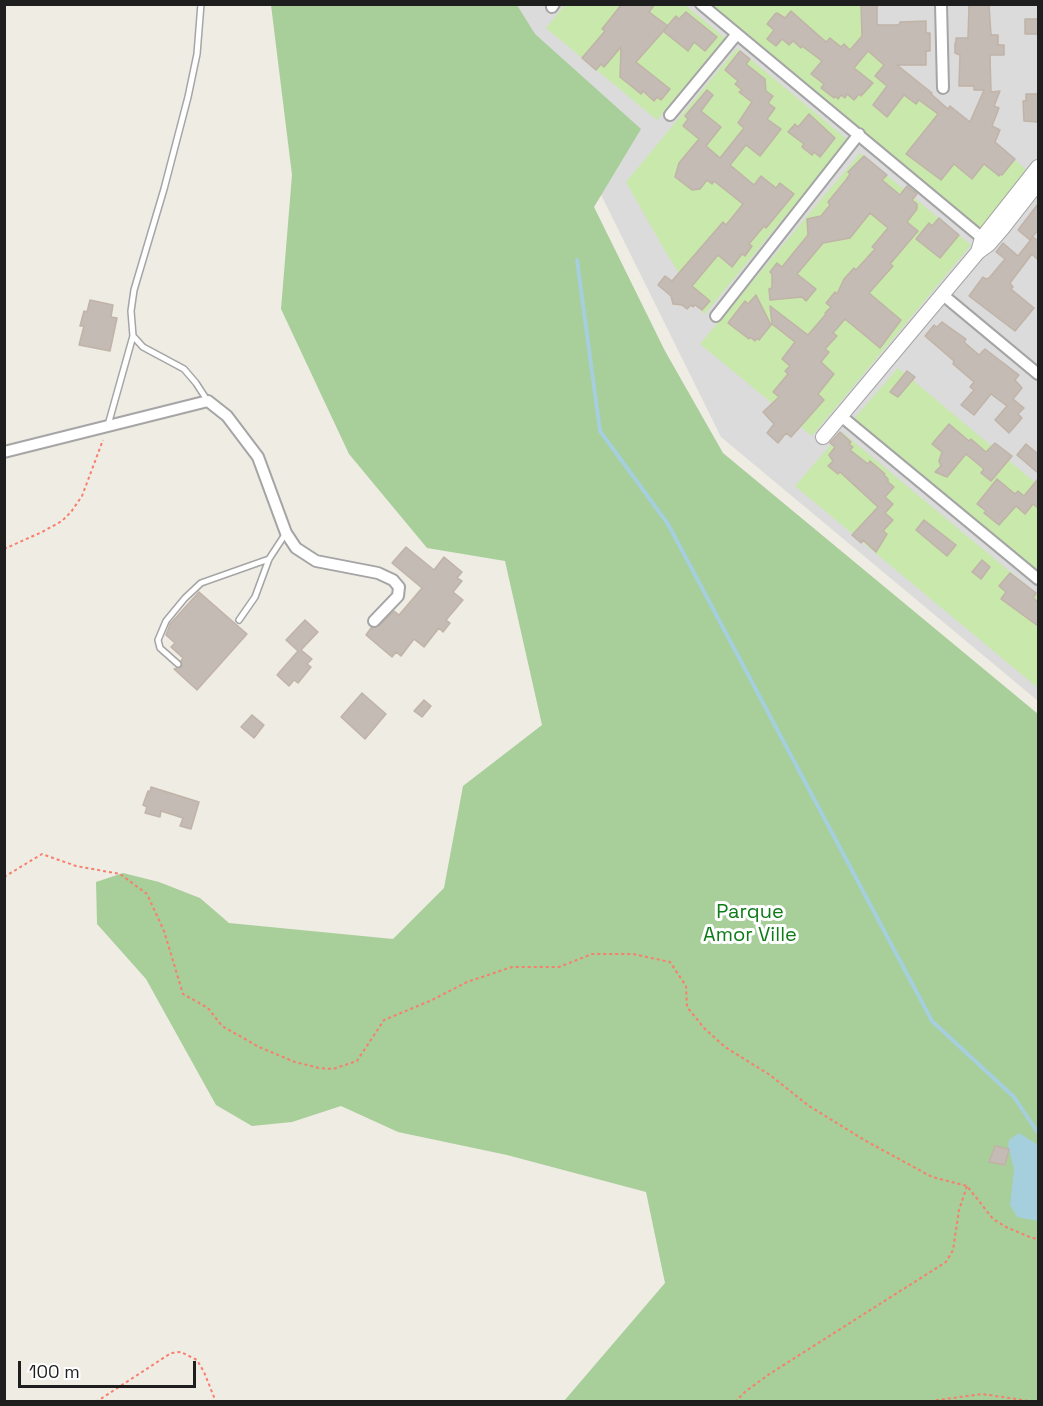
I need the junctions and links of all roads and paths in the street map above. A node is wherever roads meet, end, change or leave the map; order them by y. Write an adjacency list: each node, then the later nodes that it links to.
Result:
1 (201, 4): 13 (lane)
2 (701, 4): 4 (street)
3 (941, 4): 5 (street)
4 (737, 34): 6 (street); 7 (street)
5 (943, 88)
6 (670, 115)
7 (859, 134): 10 (street); 12 (street)
8 (1038, 167): 10 (street)
9 (1038, 183): 10 (street)
10 (983, 245): 11 (street)
11 (943, 295): 14 (street); 16 (street)
12 (716, 316)
13 (133, 336): 15 (lane); 17 (lane)
14 (1038, 374)
15 (208, 401): 17 (street); 20 (street)
16 (841, 416): 18 (street); 23 (street)
17 (108, 426): 19 (street); 21 (path)
18 (823, 437)
19 (4, 452)
20 (286, 533): 22 (lane); 25 (street)
21 (4, 549)
22 (269, 559): 24 (lane); 26 (lane)
23 (1038, 579)
24 (239, 620)
25 (374, 621)
26 (178, 664)
27 (4, 878): 28 (path)
28 (967, 1186): 29 (path); 32 (path)
29 (1038, 1239)
30 (96, 1401): 31 (path)
31 (216, 1401)
32 (735, 1401)
33 (924, 1401): 34 (path)
34 (1036, 1401)

